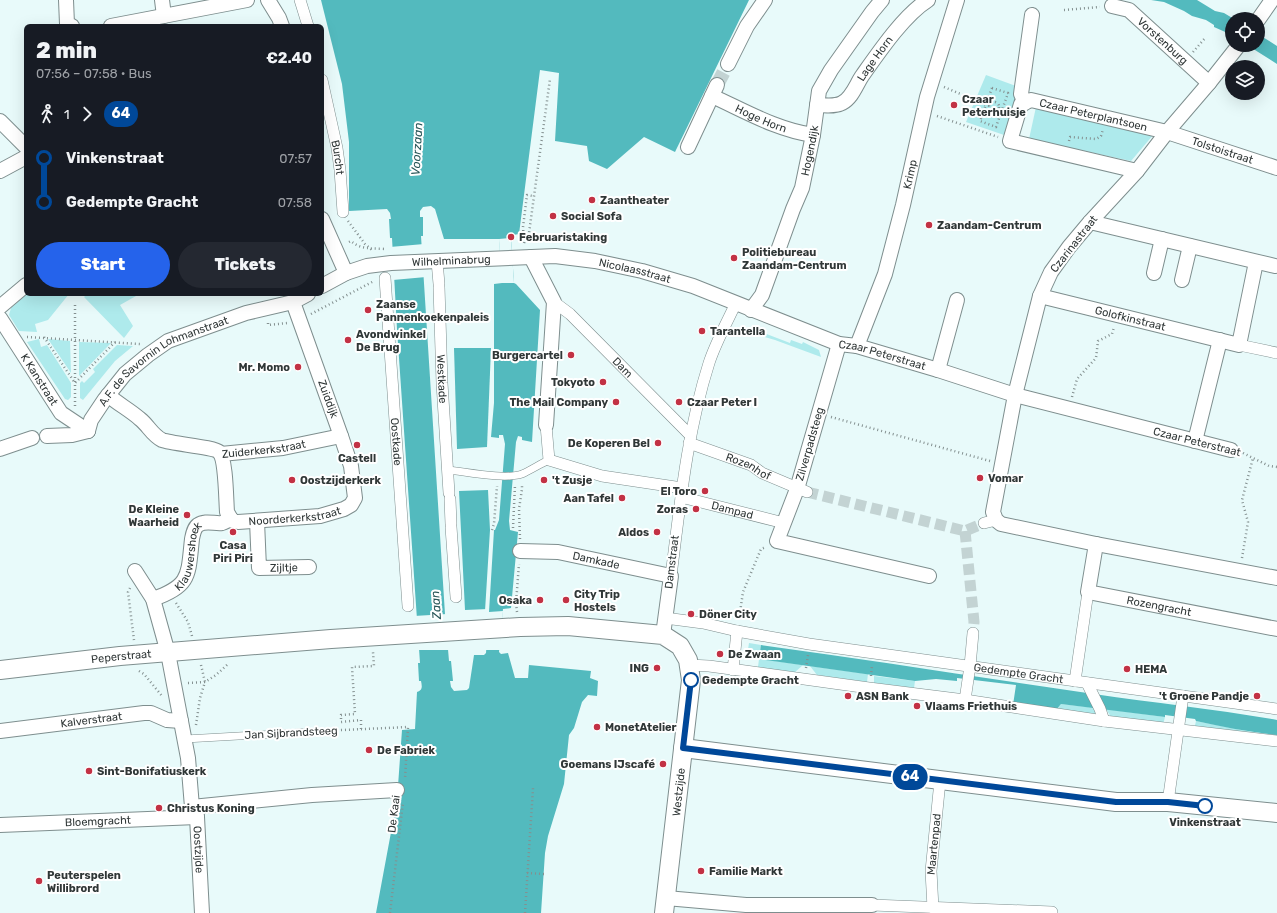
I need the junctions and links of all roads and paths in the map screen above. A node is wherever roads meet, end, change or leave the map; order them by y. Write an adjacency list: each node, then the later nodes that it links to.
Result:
1 (66, 0): 16 (street)
2 (162, 0): 15 (street)
3 (248, 0): 15 (street)
4 (268, 0): 18 (street)
5 (300, 0): 19 (street)
6 (765, 0): 23 (street)
7 (882, 0): 29 (street, Hogendijk)
8 (928, 0): 29 (street, Lage Horn)
9 (957, 0): 27 (street, Krimp)
10 (1272, 0): 13 (street)
11 (1112, 6): 12 (path); 25 (street, Vorstenburg)
12 (1064, 10)
13 (1263, 12)
14 (1032, 15): 28 (street)
15 (164, 16): 17 (street)
16 (70, 24)
17 (122, 24)
18 (282, 24)
19 (307, 24)
20 (1206, 37): 21 (path)
21 (1193, 52)
22 (1234, 52): 25 (street, Czarinastraat)
23 (728, 64)
24 (550, 80): 44 (path)
25 (1209, 83): 34 (street, Czarinastraat)
26 (324, 89): 45 (street, Burcht)
27 (927, 97): 30 (path); 31 (street, Krimp)
28 (1025, 103): 32 (street, Czaar Peterplantsoen); 36 (street, Czaar Peterplantsoen)
29 (817, 105): 35 (street, Hogendijk)
30 (988, 105): 30 (path)
31 (923, 111): 36 (path); 86 (street, Krimp)
32 (1106, 118): 34 (street, Czaar Peterplantsoen); 39 (path)
33 (0, 121): 37 (street)
34 (1168, 132): 41 (street, Tolstoistraat); 43 (street, Czarinastraat)
35 (813, 135): 38 (street, Hoge Horn); 73 (street, Hogendijk)
36 (1010, 141): 39 (street)
37 (24, 145)
38 (688, 147)
39 (1063, 154): 43 (street)
40 (24, 158): 42 (street)
41 (1277, 168)
42 (0, 171)
43 (1137, 171): 46 (street, Czarinastraat)
44 (533, 196): 51 (path); 51 (path)
45 (343, 212)
46 (1090, 222): 49 (street); 66 (street, Czarinastraat)
47 (324, 223): 59 (street)
48 (350, 224): 53 (path)
49 (1162, 239): 52 (street); 60 (street)
50 (348, 242): 53 (path)
51 (524, 243): 55 (path)
52 (1190, 246): 57 (street); 62 (street)
53 (370, 248): 54 (path)
54 (391, 256): 56 (street, Wilhelminabrug); 59 (street, Wilhelminabrug)
55 (517, 258): 56 (street, Wilhelminabrug); 69 (street, Dam); 70 (street, Nicolaasstraat)
56 (431, 261): 109 (street, Westkade)
57 (1256, 262): 58 (street); 85 (street)
58 (1276, 266)
59 (346, 272): 63 (street, Wilhelminabrug)
60 (1154, 273)
61 (385, 278): 76 (path); 136 (street, Oostkade)
62 (1182, 280)
63 (324, 285)
64 (24, 287): 72 (street)
65 (304, 296): 68 (street, A.F. de Savornin Lohmanstraat)
66 (1040, 296): 74 (street, Golofkinstraat); 91 (street, Czarinastraat)
67 (957, 300): 88 (street)
68 (293, 302): 76 (street, Zuiddijk); 90 (street, A.F. de Savornin Lohmanstraat)
69 (554, 302): 95 (street); 100 (street, Dam)
70 (736, 302): 73 (street, Nicolaasstraat); 100 (street)
71 (75, 303): 80 (path)
72 (0, 307)
73 (751, 310): 84 (street, Czaar Peterstraat)
74 (1118, 315): 81 (street, Golofkinstraat); 93 (path)
75 (0, 318): 96 (street, K Kanstraat)
76 (300, 319): 77 (path); 98 (street, Zuiddijk)
77 (268, 323)
78 (38, 337): 79 (path)
79 (44, 337): 80 (path); 89 (path)
80 (75, 339): 82 (path); 89 (path)
81 (1220, 340): 85 (street, Golofkinstraat); 101 (street)
82 (115, 342): 83 (path); 89 (path)
83 (140, 344)
84 (839, 344): 86 (street, Czaar Peterstraat); 94 (street, Zilverpadsteeg)
85 (1239, 344): 87 (street, Golofkinstraat)
86 (857, 346): 88 (street, Czaar Peterstraat)
87 (1277, 353)
88 (938, 370): 91 (street, Czaar Peterstraat)
89 (75, 383): 92 (path)
90 (108, 395): 96 (street, A.F. de Savornin Lohmanstraat); 104 (street, Zuiderkerkstraat)
91 (1015, 395): 93 (street, Czaar Peterstraat); 107 (street, Czarinastraat)
92 (75, 399)
93 (1069, 409): 101 (street, Czaar Peterstraat)
94 (819, 414): 107 (path); 113 (street, Zilverpadsteeg)
95 (546, 425): 106 (street)
96 (88, 431): 97 (street)
97 (47, 436)
98 (341, 436): 104 (street, Zuiderkerkstraat); 115 (street, Zuiddijk)
99 (32, 438): 102 (street)
100 (690, 439): 113 (street, Rozenhof); 114 (street)
101 (1195, 441): 103 (street, Czaar Peterstraat)
102 (0, 449)
103 (1232, 450): 105 (path, Czaar Peterstraat)
104 (221, 454): 117 (street)
105 (1253, 458): 108 (path, Czaar Peterstraat); 127 (path)
106 (549, 460): 109 (lane); 114 (street)
107 (1002, 464): 123 (street, Czarinastraat)
108 (1277, 467)
109 (448, 470): 133 (street, Westkade)
110 (497, 488): 121 (path)
111 (515, 489): 120 (path)
112 (522, 490): 116 (path)
113 (802, 490): 119 (street, Zilverpadsteeg)
114 (681, 493): 119 (street, Dampad); 128 (street, Damstraat)
115 (354, 498): 118 (street, Noorderkerkstraat)
116 (519, 509)
117 (231, 519): 118 (street, Noorderkerkstraat); 132 (street, Klauwershoek)
118 (257, 521): 125 (street, Zijltje)
119 (784, 523): 122 (street, Zilverpadsteeg)
120 (513, 528)
121 (492, 530)
122 (777, 541): 129 (street); 141 (path)
123 (1096, 544): 127 (street); 131 (street)
124 (520, 557): 128 (street, Damkade); 135 (path)
125 (308, 567)
126 (135, 571): 134 (street); 147 (path)
127 (1240, 571): 130 (street)
128 (671, 576): 137 (street, Damstraat)
129 (929, 576)
130 (1277, 578)
131 (1088, 592): 138 (street, Rozengracht); 155 (street)
132 (167, 594): 134 (street, Klauwershoek); 144 (path)
133 (456, 597)
134 (153, 600): 146 (street)
135 (516, 602)
136 (408, 606)
137 (664, 626): 140 (street, Gedempte Gracht); 141 (street, Gedempte Gracht); 149 (street, Westzijde)
138 (1277, 629)
139 (973, 633): 154 (street)
140 (415, 634): 142 (street, Peperstraat)
141 (737, 635): 152 (street); 154 (street, Gedempte Gracht)
142 (371, 636): 143 (street, Peperstraat); 163 (path)
143 (242, 647): 144 (street, Peperstraat); 167 (path)
144 (196, 650): 146 (street, Peperstraat)
145 (808, 651): 150 (path)
146 (168, 653): 147 (street, Peperstraat); 160 (street, Oostzijde)
147 (136, 655): 151 (street, Peperstraat)
148 (873, 660): 153 (path)
149 (689, 665): 152 (street); 169 (street, Westzijde)
150 (806, 666)
151 (0, 670)
152 (733, 670): 157 (street)
153 (871, 675)
154 (969, 675): 155 (street, Gedempte Gracht); 157 (street)
155 (1075, 681): 156 (street, Gedempte Gracht)
156 (1087, 682): 158 (street, Gedempte Gracht); 161 (street)
157 (965, 700): 161 (street)
158 (1182, 707): 159 (street, Gedempte Gracht); 164 (street)
159 (1277, 709)
160 (181, 720): 165 (street, Kalverstraat); 167 (street, Oostzijde)
161 (1104, 721): 164 (street)
162 (397, 727): 163 (path, Jan Sijbrandsteeg); 172 (path, De Kaai)
163 (361, 729): 166 (path, Jan Sijbrandsteeg)
164 (1178, 730): 168 (street); 173 (street)
165 (0, 731)
166 (313, 732): 167 (lane, Jan Sijbrandsteeg)
167 (185, 739): 174 (street, Oostzijde)
168 (1277, 741)
169 (683, 748): 170 (street); 179 (street, Westzijde)
170 (940, 781): 173 (street); 181 (street, Maartenpad)
171 (533, 788): 177 (path)
172 (402, 791): 174 (street); 184 (path, De Kaai)
173 (1168, 802): 175 (street)
174 (194, 812): 176 (street, Bloemgracht); 183 (street, Oostzijde)
175 (1277, 813)
176 (0, 825)
177 (527, 873): 178 (path); 185 (path)
178 (545, 874)
179 (665, 905): 180 (street)
180 (872, 905): 181 (street)
181 (934, 908): 182 (street)
182 (1051, 912)
183 (202, 913)
184 (390, 913)
185 (525, 913)

